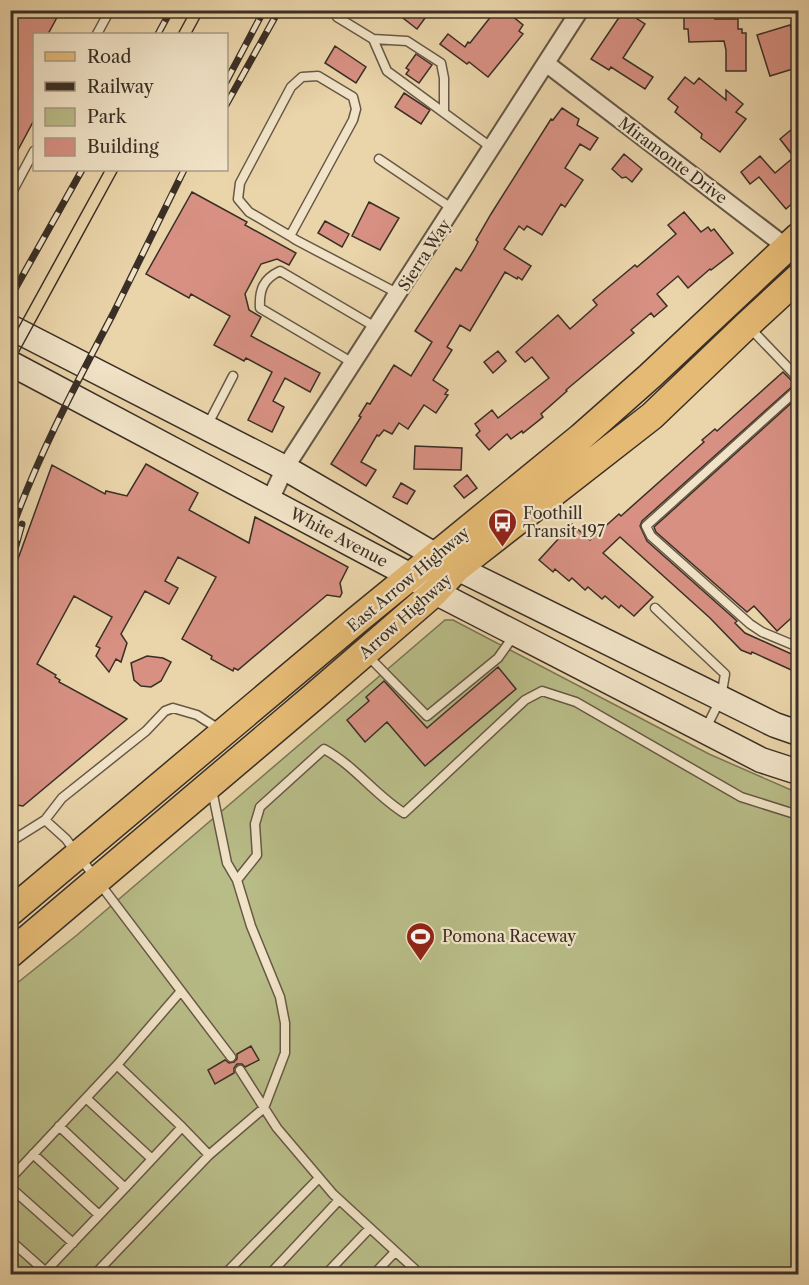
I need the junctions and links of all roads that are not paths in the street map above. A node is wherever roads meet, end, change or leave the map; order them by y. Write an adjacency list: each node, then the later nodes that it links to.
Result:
1 (110, 10): 4 (lane)
2 (580, 10): 6 (street, Sierra Way)
3 (337, 17): 5 (lane)
4 (98, 33)
5 (373, 39): 7 (lane); 7 (lane)
6 (547, 64): 8 (street, Sierra Way); 14 (street, Miramonte Drive)
7 (444, 112): 8 (lane)
8 (492, 149): 12 (street, Sierra Way)
9 (33, 153): 11 (lane)
10 (379, 159): 12 (lane)
11 (10, 196)
12 (453, 209): 16 (street, Sierra Way)
13 (290, 236): 13 (lane); 16 (lane)
14 (795, 247): 28 (main road, East Arrow Highway)
15 (798, 279): 17 (main road, Arrow Highway)
16 (399, 294): 19 (street, Sierra Way)
17 (747, 325): 23 (lane); 28 (main road, Arrow Highway)
18 (10, 327): 25 (main road, White Avenue)
19 (377, 328): 21 (street, Sierra Way); 21 (lane)
20 (10, 363): 27 (main road, White Avenue)
21 (353, 363): 26 (street, Sierra Way)
22 (232, 376): 25 (lane)
23 (798, 378)
24 (798, 389): 33 (lane)
25 (206, 426): 26 (main road, White Avenue)
26 (285, 468): 27 (street, Sierra Way); 28 (main road, White Avenue)
27 (270, 500): 29 (main road, White Avenue)
28 (446, 562): 29 (main road, East Arrow Highway); 30 (main road, Arrow Highway); 35 (main road, White Avenue)
29 (411, 576): 30 (main road, White Avenue); 38 (main road, East Arrow Highway)
30 (435, 592): 32 (main road, White Avenue); 34 (main road, Arrow Highway)
31 (655, 608): 35 (lane)
32 (515, 633): 34 (lane); 36 (main road, White Avenue)
33 (798, 647)
34 (364, 653): 40 (main road, Arrow Highway)
35 (721, 698): 36 (lane); 37 (main road, White Avenue)
36 (704, 731): 39 (main road, White Avenue)
37 (798, 732)
38 (224, 733): 42 (lane); 44 (main road, East Arrow Highway)
39 (798, 772)
40 (211, 784): 45 (main road, Arrow Highway); 46 (lane)
41 (798, 816): 46 (lane)
42 (45, 820): 43 (lane); 44 (lane)
43 (10, 842)
44 (77, 856): 45 (lane); 47 (main road, East Arrow Highway)
45 (97, 880): 48 (main road, Arrow Highway); 49 (lane)
46 (237, 880): 54 (lane)
47 (10, 912)
48 (10, 954)
49 (181, 991): 50 (lane); 51 (lane)
50 (231, 1057)
51 (117, 1065): 53 (lane); 56 (lane)
52 (240, 1070): 54 (lane)
53 (86, 1098): 55 (lane); 59 (lane)
54 (264, 1108): 58 (lane); 60 (lane)
55 (59, 1126): 57 (lane); 63 (lane)
56 (182, 1127): 58 (lane); 59 (lane)
57 (33, 1154): 61 (lane); 65 (lane)
58 (209, 1155): 71 (lane)
59 (152, 1159): 63 (lane)
60 (319, 1178): 64 (lane); 72 (lane)
61 (10, 1179)
62 (10, 1186): 68 (lane)
63 (126, 1188): 65 (lane)
64 (339, 1200): 66 (lane); 73 (lane)
65 (99, 1215): 68 (lane)
66 (370, 1228): 69 (lane); 74 (lane)
67 (10, 1239): 70 (lane)
68 (73, 1243): 70 (lane)
69 (395, 1252): 75 (lane); 76 (lane)
70 (44, 1273)
71 (95, 1275)
72 (225, 1275)
73 (270, 1275)
74 (326, 1275)
75 (374, 1275)
76 (420, 1275)

